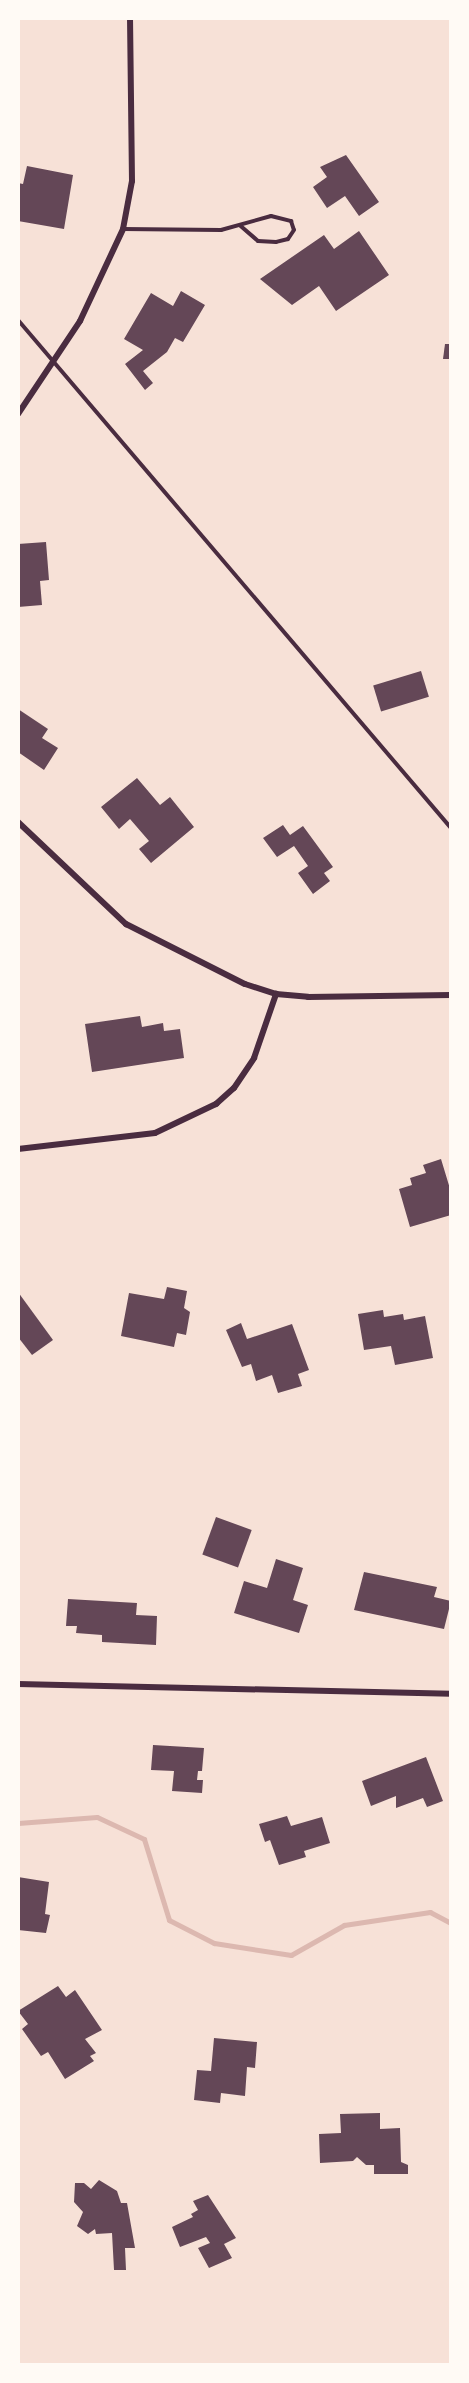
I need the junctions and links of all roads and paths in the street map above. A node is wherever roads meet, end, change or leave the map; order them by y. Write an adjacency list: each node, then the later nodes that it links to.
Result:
1 (130, 18): 3 (street)
2 (241, 226): 2 (lane); 3 (lane)
3 (123, 229): 5 (street)
4 (18, 320): 5 (lane)
5 (52, 364): 6 (street); 8 (lane)
6 (18, 414)
7 (18, 822): 9 (street)
8 (451, 828)
9 (276, 994): 10 (street); 11 (street)
10 (451, 995)
11 (18, 1149)
12 (18, 1684): 13 (street)
13 (451, 1694)

